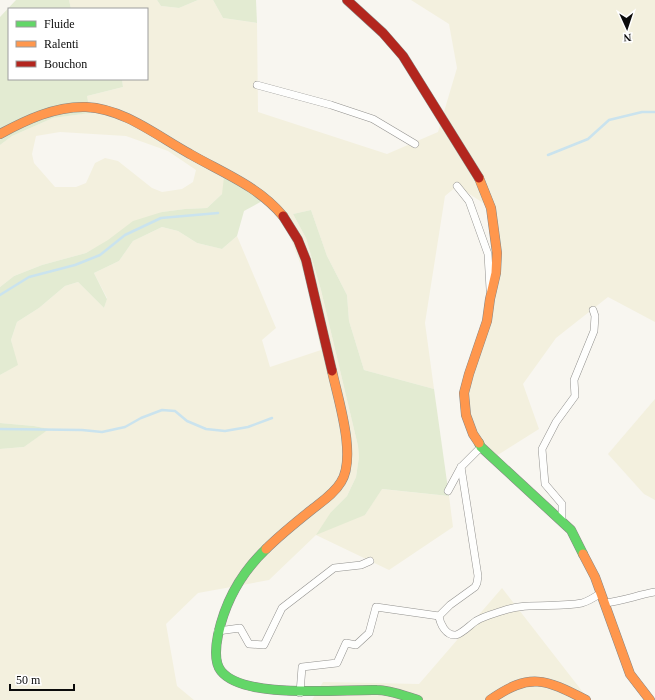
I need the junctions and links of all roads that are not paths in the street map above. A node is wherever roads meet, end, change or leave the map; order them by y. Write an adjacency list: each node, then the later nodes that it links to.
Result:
1 (347, 0): 6 (main road)
2 (257, 85): 4 (street)
3 (0, 134): 17 (main road)
4 (415, 144)
5 (457, 186): 6 (street)
6 (490, 299): 8 (main road)
7 (593, 310): 11 (street)
8 (481, 447): 9 (street); 11 (main road)
9 (460, 467): 10 (street); 16 (street)
10 (448, 491)
11 (562, 521): 14 (main road)
12 (370, 561): 17 (street)
13 (655, 592): 15 (street)
14 (601, 593): 15 (main road); 16 (street)
15 (605, 602): 22 (main road)
16 (439, 616): 18 (street)
17 (218, 631): 18 (main road)
18 (300, 695): 19 (main road)
19 (418, 700)
20 (490, 700): 21 (main road)
21 (586, 700)
22 (650, 700)

